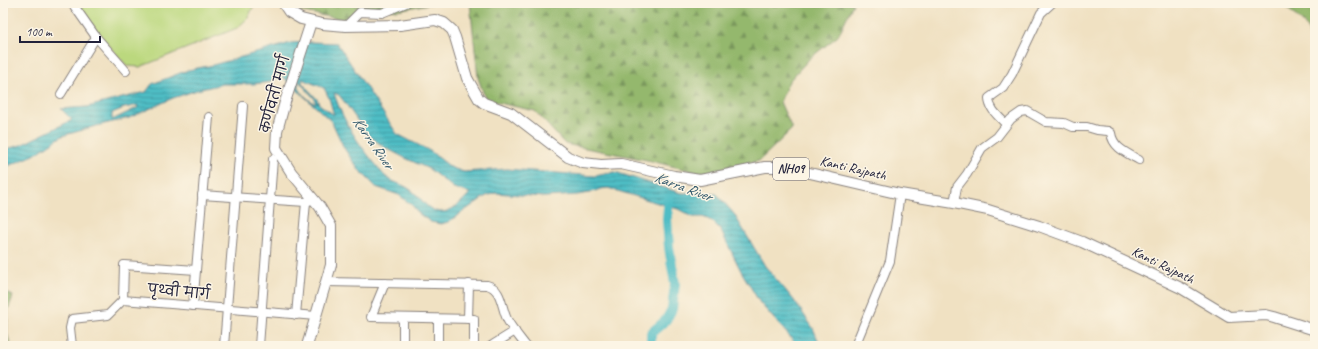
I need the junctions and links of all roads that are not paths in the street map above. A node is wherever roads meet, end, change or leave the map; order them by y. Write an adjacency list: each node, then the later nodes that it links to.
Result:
1 (72, 3): 7 (street)
2 (283, 3): 5 (main road, NH09)
3 (406, 3): 6 (street)
4 (1052, 3): 12 (street)
5 (311, 22): 6 (main road, Kanti Rajpath / NH09); 19 (main road, कर्णवती मार्ग)
6 (346, 26): 15 (main road, Kanti Rajpath / NH09)
7 (96, 37): 8 (street); 9 (street)
8 (126, 71)
9 (61, 94)
10 (243, 106): 17 (street)
11 (209, 117): 16 (street)
12 (1006, 124): 14 (street); 20 (street)
13 (273, 159): 18 (street)
14 (1139, 160)
15 (900, 194): 20 (main road, Kanti Rajpath / NH09); 45 (street)
16 (202, 195): 17 (street); 21 (street)
17 (236, 197): 18 (street); 27 (street)
18 (270, 199): 19 (street); 28 (street)
19 (310, 200): 22 (main road, कर्णवती मार्ग); 29 (street)
20 (954, 203): 34 (main road, Kanti Rajpath / NH09)
21 (196, 270): 25 (street); 26 (street)
22 (326, 282): 23 (street); 30 (main road, कर्णवती मार्ग)
23 (385, 283): 24 (street); 31 (street)
24 (469, 284): 33 (street); 35 (street)
25 (123, 300): 26 (street, पृथ्वी मार्ग); 37 (street)
26 (193, 306): 27 (street, पृथ्वी मार्ग)
27 (227, 309): 28 (street, पृथ्वी मार्ग); 38 (street)
28 (262, 312): 29 (street, पृथ्वी मार्ग); 39 (street)
29 (296, 315): 30 (street, पृथ्वी मार्ग)
30 (316, 316): 40 (main road, कर्णवती मार्ग)
31 (403, 318): 32 (street); 41 (street)
32 (438, 319): 33 (street); 36 (street)
33 (468, 319): 42 (street)
34 (1315, 330)
35 (515, 331): 43 (street); 44 (street)
36 (438, 345)
37 (72, 346)
38 (224, 346)
39 (259, 346)
40 (307, 346)
41 (403, 346)
42 (474, 346)
43 (491, 346)
44 (526, 346)
45 (855, 346)

